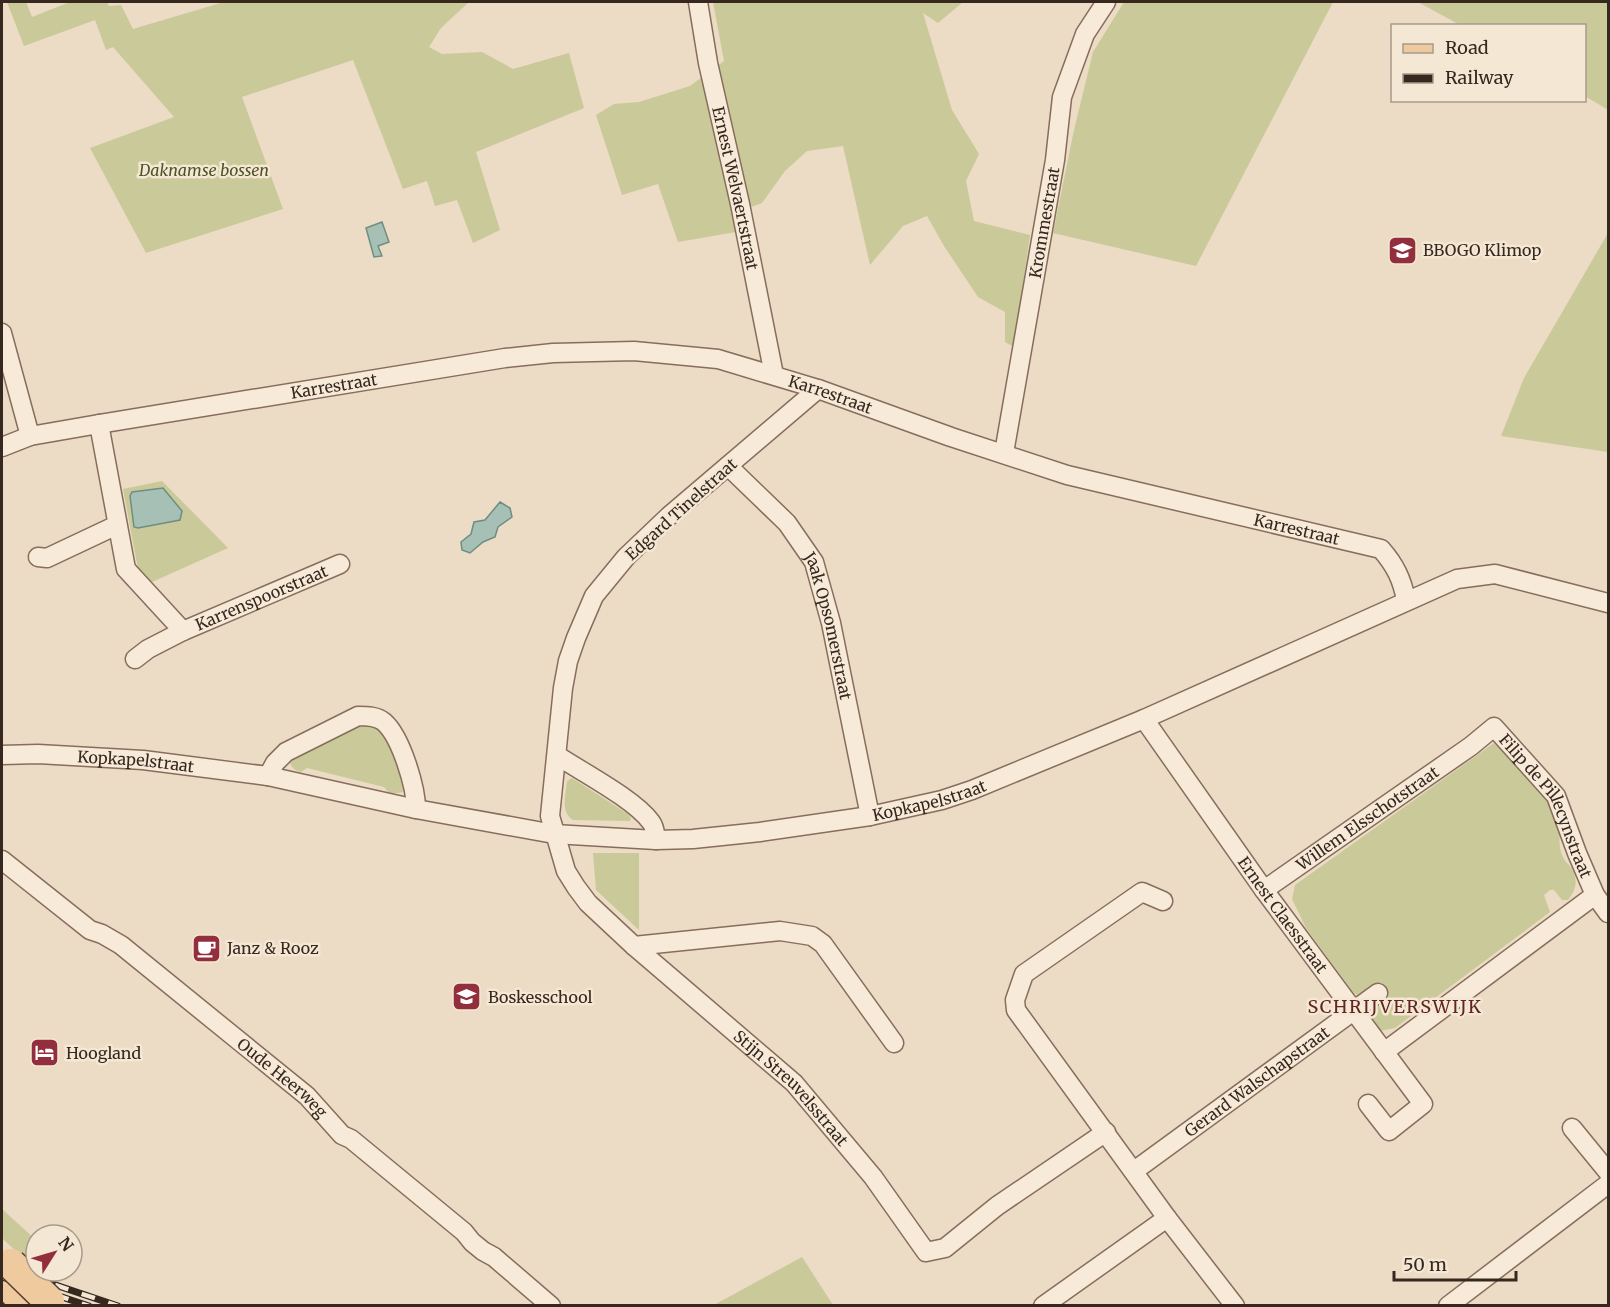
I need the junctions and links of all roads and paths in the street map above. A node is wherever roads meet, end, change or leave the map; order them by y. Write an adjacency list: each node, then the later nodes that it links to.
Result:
1 (698, 2): 4 (street, Ernest Welvaertstraat)
2 (1106, 2): 9 (street, Krommestraat)
3 (2, 333): 7 (street)
4 (774, 375): 5 (street, Karrestraat); 6 (street, Karrestraat)
5 (818, 390): 9 (street, Karrestraat); 10 (street, Edgard Tinelstraat)
6 (99, 424): 7 (street, Karrestraat); 11 (street, Karrenspoorstraat)
7 (30, 436): 8 (street, Karrestraat)
8 (2, 447)
9 (1004, 453): 14 (street, Karrestraat)
10 (728, 466): 21 (street, Edgard Tinelstraat); 24 (street, Jaak Opsomerstraat)
11 (117, 525): 12 (street); 16 (street, Karrenspoorstraat)
12 (38, 557)
13 (340, 564): 16 (street, Karrenspoorstraat)
14 (1406, 600): 15 (street); 18 (street, Kopkapelstraat)
15 (1608, 603)
16 (183, 631): 17 (street, Karrenspoorstraat)
17 (135, 660)
18 (1143, 719): 24 (street, Kopkapelstraat); 28 (street, Ernest Claesstraat)
19 (1471, 746): 28 (street, Willem Elsschotstraat); 29 (street, Filip de Pillecynstraat)
20 (2, 755): 22 (street, Kopkapelstraat)
21 (558, 756): 25 (street, Edgard Tinelstraat); 26 (street)
22 (268, 776): 23 (street, Kopkapelstraat); 23 (street)
23 (416, 809): 25 (street, Kopkapelstraat)
24 (870, 816): 26 (street, Kopkapelstraat)
25 (554, 834): 26 (street, Kopkapelstraat); 32 (street, Stijn Streuvelsstraat)
26 (656, 840)
27 (2, 860): 44 (street, Oude Heerweg)
28 (1264, 890): 34 (street, Ernest Claesstraat)
29 (1595, 895): 31 (street, Filip de Pillecynstraat); 36 (street)
30 (1163, 902): 39 (street)
31 (1608, 913)
32 (634, 946): 35 (street); 39 (street, Stijn Streuvelsstraat)
33 (1378, 993): 34 (street, Gerard Walschapstraat)
34 (1353, 1012): 36 (street, Ernest Claesstraat); 40 (street, Gerard Walschapstraat)
35 (894, 1043)
36 (1384, 1052): 37 (street, Ernest Claesstraat)
37 (1368, 1104)
38 (1572, 1128): 41 (street)
39 (1106, 1132): 40 (street)
40 (1134, 1172): 43 (street)
41 (1608, 1172)
42 (1608, 1184): 47 (street)
43 (1167, 1218): 45 (street); 46 (street)
44 (551, 1305)
45 (1043, 1305)
46 (1235, 1305)
47 (1448, 1305)

